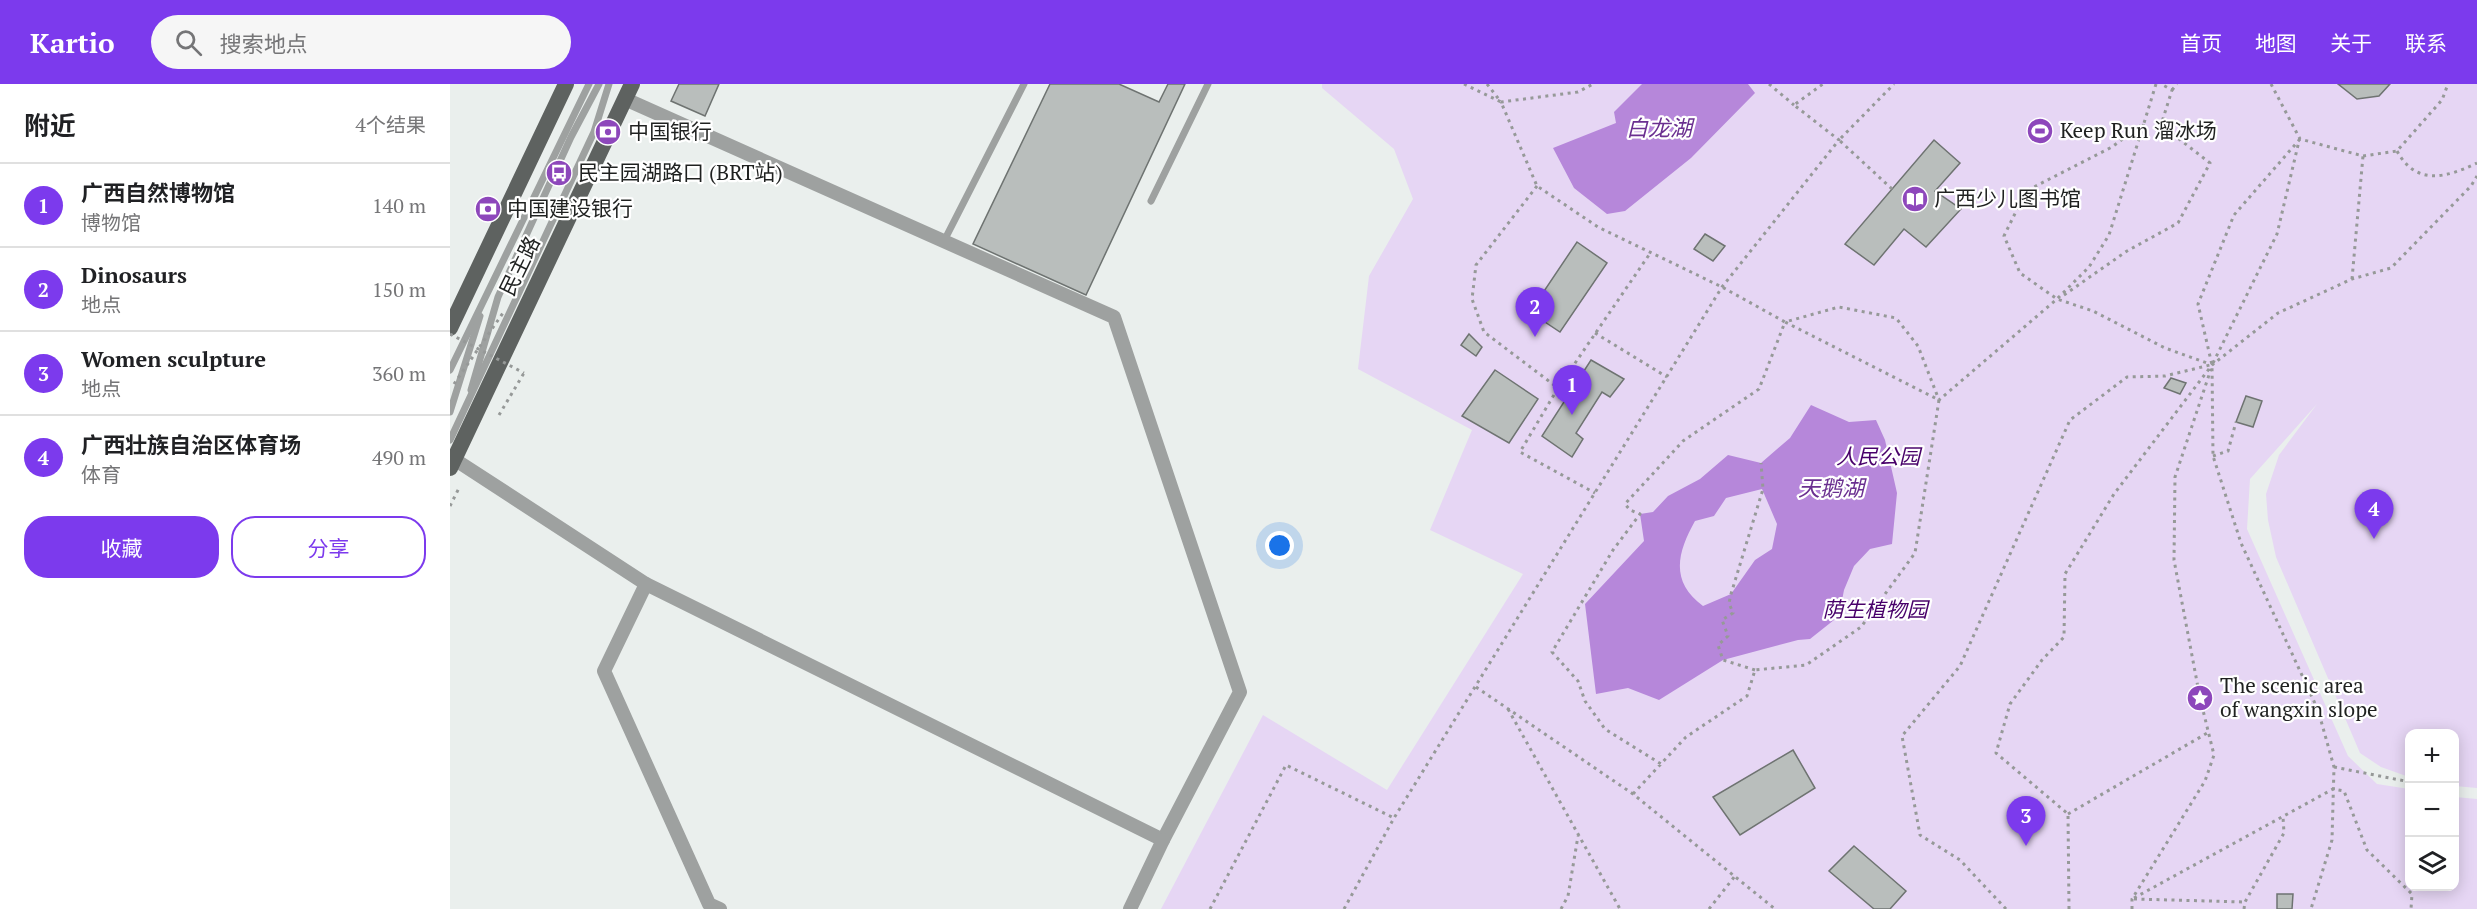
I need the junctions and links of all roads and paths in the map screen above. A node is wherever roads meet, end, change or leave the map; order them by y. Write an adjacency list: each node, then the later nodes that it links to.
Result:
1 (566, 84): 40 (main road, 民主路)
2 (589, 84): 36 (lane)
3 (599, 84): 50 (lane)
4 (609, 84): 50 (lane)
5 (1024, 84): 32 (lane)
6 (1208, 84): 31 (lane)
7 (1464, 84): 20 (path)
8 (1487, 84): 20 (path)
9 (1593, 84): 20 (path)
10 (1769, 84): 21 (path)
11 (1823, 84): 21 (path)
12 (1894, 84): 24 (path)
13 (2156, 84): 22 (path)
14 (2161, 84): 18 (path)
15 (2176, 84): 18 (path)
16 (2271, 84): 23 (path)
17 (2448, 84): 25 (path)
18 (2172, 90): 37 (path)
19 (629, 92): 32 (street); 57 (main road, 民主路)
20 (1501, 102): 29 (path)
21 (1794, 105): 24 (path)
22 (2144, 123): 37 (path); 37 (path)
23 (2300, 139): 26 (path); 44 (path); 44 (path)
24 (1839, 140): 30 (path); 35 (path)
25 (2397, 151): 26 (path); 27 (path)
26 (2363, 156): 34 (path)
27 (2477, 163)
28 (2477, 176): 34 (path)
29 (1537, 186): 33 (path); 48 (path)
30 (1892, 189)
31 (1151, 201)
32 (944, 241): 75 (street)
33 (1651, 252): 35 (path); 41 (path)
34 (2352, 279): 44 (path)
35 (1722, 287): 39 (path); 46 (path)
36 (486, 296): 45 (lane); 51 (lane)
37 (2057, 299): 44 (path); 49 (path)
38 (506, 310): 43 (path, bridge)
39 (1785, 322): 49 (path); 49 (path); 66 (path)
40 (450, 328)
41 (1595, 333): 46 (path); 48 (path)
42 (450, 334): 43 (path, bridge)
43 (478, 349): 47 (path, bridge); 52 (path, bridge)
44 (2212, 365): 55 (path); 65 (path); 71 (path); 87 (path)
45 (450, 370)
46 (1667, 377): 59 (path)
47 (454, 384)
48 (1558, 388): 59 (path)
49 (1939, 400): 62 (path)
50 (465, 409): 54 (lane)
51 (450, 412)
52 (499, 415)
53 (2236, 422): 55 (path)
54 (450, 440)
55 (2212, 456): 67 (path)
56 (1761, 463): 62 (path)
57 (452, 464): 61 (street)
58 (460, 486): 60 (path)
59 (1595, 493): 63 (path)
60 (450, 506)
61 (646, 584): 75 (street); 79 (street)
62 (1755, 670): 66 (path)
63 (1475, 686): 64 (path); 73 (path)
64 (1507, 708): 70 (path); 74 (path)
65 (2209, 732): 71 (path); 77 (path)
66 (1661, 764): 70 (path)
67 (2334, 767): 68 (path); 69 (path)
68 (2405, 781)
69 (2333, 789): 72 (path); 91 (path); 92 (path)
70 (1634, 794): 76 (path)
71 (2068, 814): 88 (path)
72 (2283, 817): 77 (path); 78 (path)
73 (1394, 818): 81 (path); 82 (path)
74 (1578, 835): 83 (path); 84 (path)
75 (1163, 840): 80 (street)
76 (1735, 876): 85 (path); 86 (path)
77 (2132, 899): 78 (path); 89 (path)
78 (2246, 902): 90 (path)
79 (720, 909)
80 (1130, 909)
81 (1210, 909)
82 (1344, 909)
83 (1561, 909)
84 (1620, 909)
85 (1709, 909)
86 (1775, 909)
87 (2006, 909)
88 (2069, 909)
89 (2132, 909)
90 (2244, 909)
91 (2311, 909)
92 (2411, 909)

